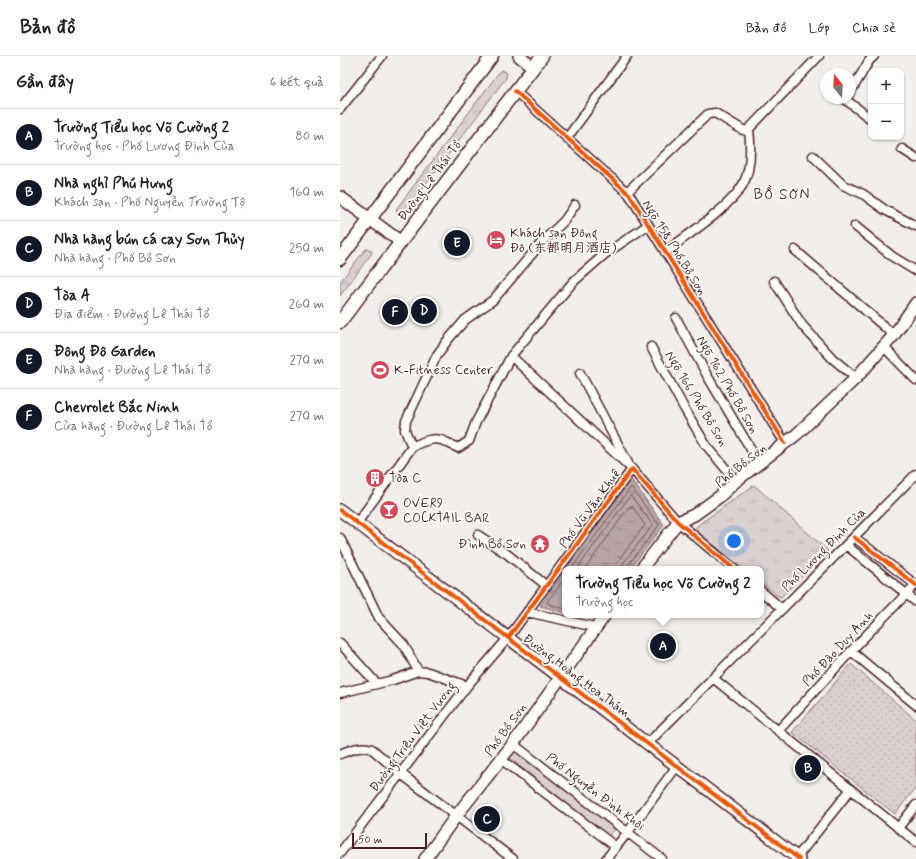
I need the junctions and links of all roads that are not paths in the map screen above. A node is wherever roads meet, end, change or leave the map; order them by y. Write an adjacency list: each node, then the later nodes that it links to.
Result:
1 (382, 56): 12 (street)
2 (492, 56): 22 (main road, Đường Lê Thái Tổ)
3 (519, 56): 8 (street)
4 (542, 56): 8 (main road, Đường Lê Thái Tổ)
5 (626, 56): 15 (street)
6 (819, 56): 14 (street)
7 (874, 56): 9 (street)
8 (533, 67): 10 (main road, Đường Lê Thái Tổ)
9 (856, 83)
10 (515, 91): 15 (street, Ngõ 158 Phố Bồ Sơn); 26 (main road, Đường Lê Thái Tổ)
11 (851, 104): 13 (street)
12 (340, 109)
13 (868, 117)
14 (749, 129): 19 (street); 28 (street)
15 (567, 138): 19 (street, Ngõ 158 Phố Bồ Sơn)
16 (902, 148): 18 (street)
17 (813, 156): 25 (street)
18 (916, 158)
19 (627, 192): 23 (street, Ngõ 158 Phố Bồ Sơn)
20 (340, 197): 22 (street)
21 (575, 205): 43 (street)
22 (370, 219): 26 (street); 29 (main road, Đường Lê Thái Tổ)
23 (648, 225): 28 (street, Ngõ 158 Phố Bồ Sơn); 38 (street)
24 (855, 226): 30 (street)
25 (916, 226)
26 (401, 242): 34 (main road, Đường Lê Thái Tổ)
27 (795, 250): 35 (street)
28 (665, 252): 42 (street, Ngõ 158 Phố Bồ Sơn)
29 (340, 259)
30 (916, 271)
31 (774, 281): 40 (street)
32 (916, 303): 35 (street, Phố Bồ Sơn)
33 (676, 318): 44 (street, Ngõ 162 Phố Bồ Sơn)
34 (340, 322)
35 (894, 335): 37 (street, Phố Bồ Sơn)
36 (651, 347): 47 (street, Ngõ 166 Phố Bồ Sơn)
37 (884, 347): 40 (street, Phố Bồ Sơn); 41 (street)
38 (511, 356): 43 (street); 45 (street)
39 (580, 373): 45 (street)
40 (856, 378): 42 (street, Phố Bồ Sơn)
41 (916, 380)
42 (785, 443): 44 (street, Phố Bồ Sơn)
43 (412, 447): 49 (street)
44 (759, 463): 47 (street, Phố Bồ Sơn)
45 (632, 469): 50 (street, Phố Vũ Văn Khuê); 58 (street, Phố Vũ Văn Khuê)
46 (916, 474): 52 (street, Phố Lương Định Của)
47 (736, 481): 50 (street, Phố Bồ Sơn)
48 (341, 512): 49 (street, Đường Hoàng Hoa Thám)
49 (357, 522): 66 (street, Đường Hoàng Hoa Thám)
50 (678, 522): 55 (street, Phố Bồ Sơn); 56 (street, Phố Vũ Văn Khuê)
51 (478, 535): 58 (street)
52 (854, 537): 54 (street, Phố Lương Định Của); 57 (street)
53 (340, 538): 69 (street)
54 (846, 545): 60 (street); 62 (street, Phố Lương Định Của)
55 (643, 566)
56 (730, 566)
57 (916, 585): 60 (street, Phố Đào Duy Anh)
58 (547, 586): 63 (street, Phố Vũ Văn Khuê)
59 (764, 594): 62 (street)
60 (906, 594): 61 (street); 68 (street, Phố Đào Duy Anh)
61 (916, 602)
62 (782, 609): 71 (street, Phố Lương Định Của)
63 (527, 612): 65 (street); 66 (street, Phố Vũ Văn Khuê)
64 (602, 618): 65 (street, Phố Bồ Sơn)
65 (595, 627): 70 (street, Phố Bồ Sơn)
66 (508, 638): 70 (street, Đường Hoàng Hoa Thám); 73 (street, Đường Triệu Việt Vương)
67 (340, 643): 72 (street)
68 (851, 651): 75 (street); 76 (street, Phố Đào Duy Anh)
69 (418, 671): 72 (street); 73 (street)
70 (561, 678): 77 (street, Phố Bồ Sơn); 78 (street, Đường Hoàng Hoa Thám)
71 (713, 678): 76 (street); 78 (street, Phố Lương Định Của)
72 (377, 684): 74 (street)
73 (467, 686): 82 (street, Đường Triệu Việt Vương)
74 (340, 693)
75 (916, 705)
76 (778, 731): 83 (street)
77 (513, 744): 80 (street, Phố Bồ Sơn); 87 (street, Phố Nguyễn Đình Khôi)
78 (647, 744): 81 (street, Đường Hoàng Hoa Thám)
79 (340, 754): 82 (street)
80 (502, 760): 85 (street, Phố Bồ Sơn); 89 (street)
81 (677, 766): 87 (street); 91 (street, Đường Hoàng Hoa Thám)
82 (400, 773): 85 (street); 90 (street, Đường Triệu Việt Vương)
83 (851, 790): 86 (street); 91 (street)
84 (916, 805): 86 (street)
85 (456, 816): 92 (street, Phố Bồ Sơn); 93 (street)
86 (898, 828): 88 (street)
87 (628, 832): 89 (street); 95 (street, Phố Nguyễn Đình Khôi)
88 (916, 842)
89 (616, 847): 94 (street)
90 (340, 853)
91 (798, 858)
92 (425, 859)
93 (513, 859)
94 (606, 859)
95 (662, 859)

